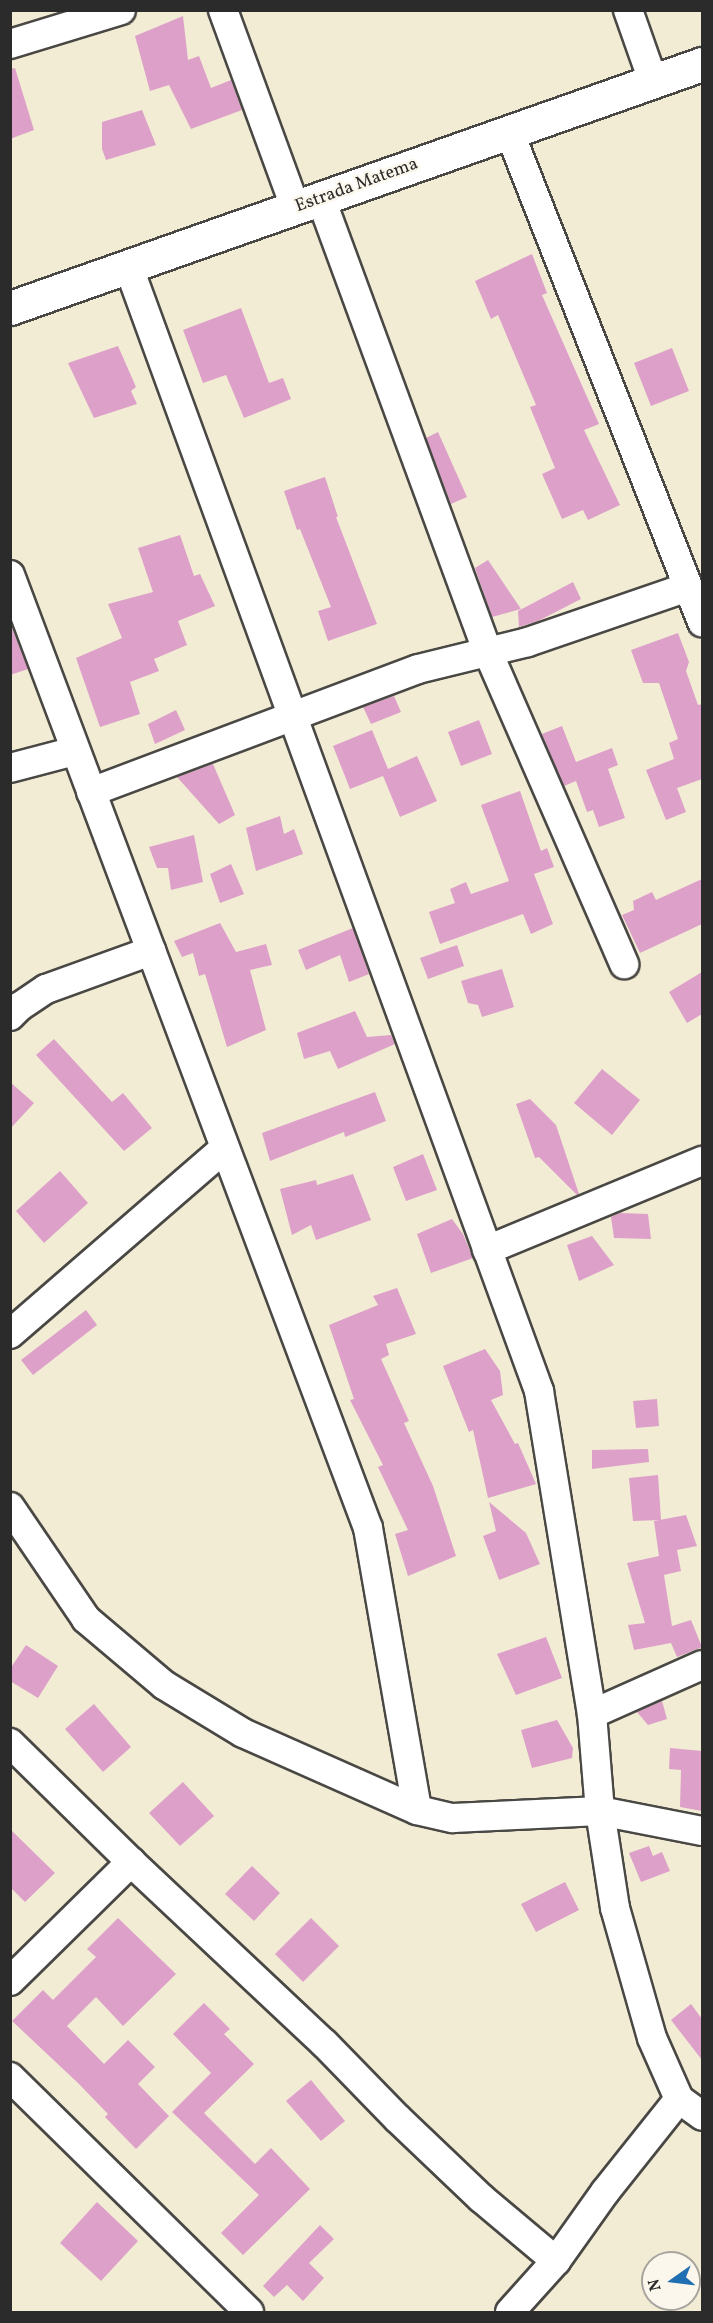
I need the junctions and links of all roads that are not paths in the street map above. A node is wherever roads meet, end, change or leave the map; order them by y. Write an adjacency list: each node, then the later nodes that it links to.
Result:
1 (121, 10): 4 (street)
2 (223, 10): 8 (street)
3 (628, 10): 6 (street)
4 (10, 44)
5 (702, 64): 6 (street, Estrada Matema)
6 (653, 81): 7 (street, Estrada Matema)
7 (509, 131): 8 (street, Estrada Matema); 12 (street)
8 (309, 204): 9 (street, Estrada Matema); 14 (street)
9 (129, 268): 10 (street, Estrada Matema); 15 (street)
10 (10, 308)
11 (10, 575): 16 (street)
12 (688, 587): 13 (street); 14 (street)
13 (702, 622)
14 (487, 650): 15 (street); 20 (street)
15 (291, 714): 18 (street); 24 (street)
16 (75, 751): 17 (street); 18 (street)
17 (10, 768)
18 (91, 792): 19 (street)
19 (150, 951): 21 (street); 22 (street)
20 (624, 964)
21 (10, 1016)
22 (225, 1148): 25 (street); 30 (street)
23 (702, 1161): 24 (street)
24 (487, 1250): 28 (street)
25 (10, 1334)
26 (10, 1506): 30 (street)
27 (702, 1665): 28 (street)
28 (592, 1713): 31 (street)
29 (10, 1743): 33 (street)
30 (417, 1810): 31 (street)
31 (600, 1811): 32 (street); 36 (street)
32 (702, 1831)
33 (130, 1862): 34 (street); 38 (street)
34 (10, 1981)
35 (10, 2077): 39 (street)
36 (679, 2099): 37 (street); 38 (street)
37 (702, 2116)
38 (556, 2261): 40 (street)
39 (249, 2313)
40 (510, 2313)

